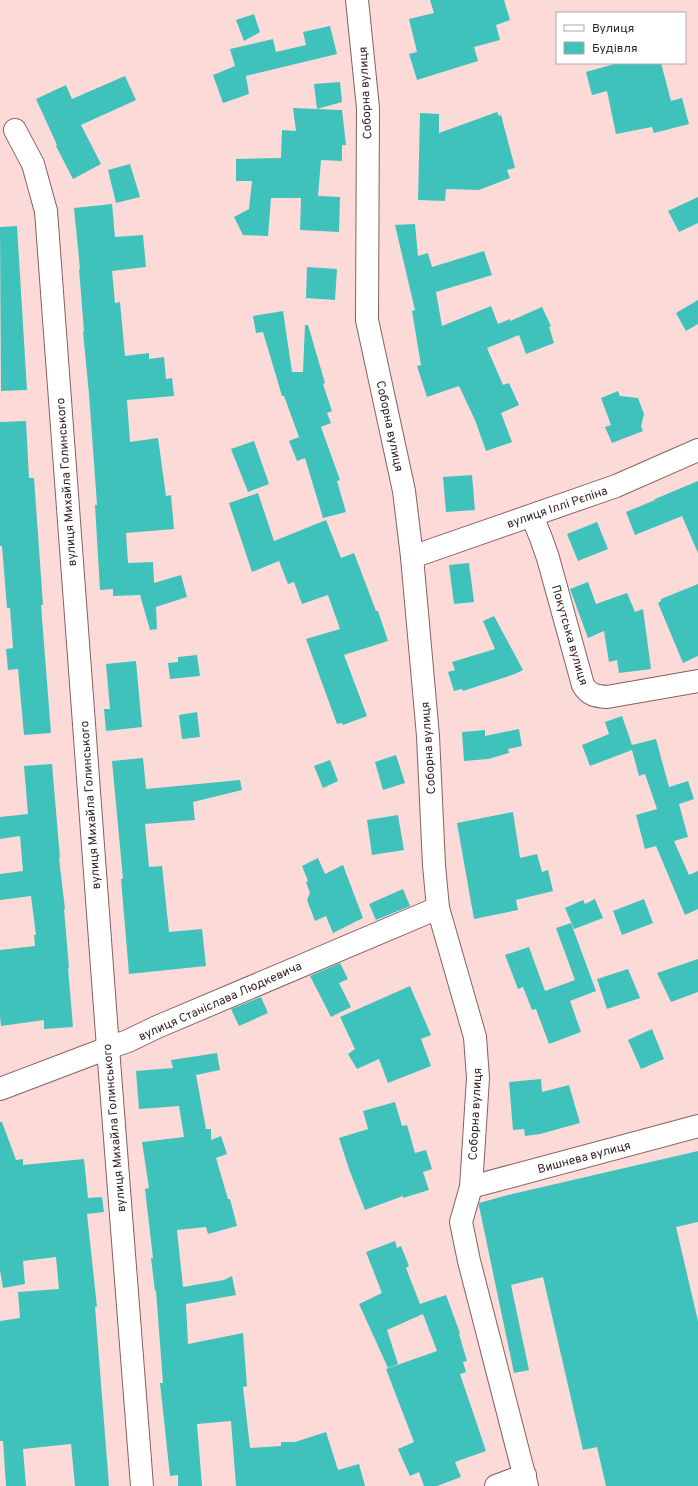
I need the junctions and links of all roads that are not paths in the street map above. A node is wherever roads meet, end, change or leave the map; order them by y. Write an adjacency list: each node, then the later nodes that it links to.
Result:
1 (357, 0): 5 (street, Соборна вулиця)
2 (15, 130): 8 (street, вулиця Михайла Голинського)
3 (698, 450): 4 (street, вулиця Іллі Рєпіна)
4 (532, 516): 5 (street, вулиця Іллі Рєпіна); 6 (street, Покутська вулиця)
5 (412, 557): 7 (street, Соборна вулиця)
6 (698, 681)
7 (438, 908): 8 (street, вулиця Станіслава Людкевича); 11 (street, Соборна вулиця)
8 (108, 1048): 9 (street, вулиця Станіслава Людкевича); 13 (street, вулиця Михайла Голинського)
9 (0, 1089)
10 (698, 1126): 11 (street, Вишнева вулиця)
11 (471, 1187): 12 (street, Соборна вулиця)
12 (526, 1480): 14 (street)
13 (142, 1486)
14 (496, 1486)

